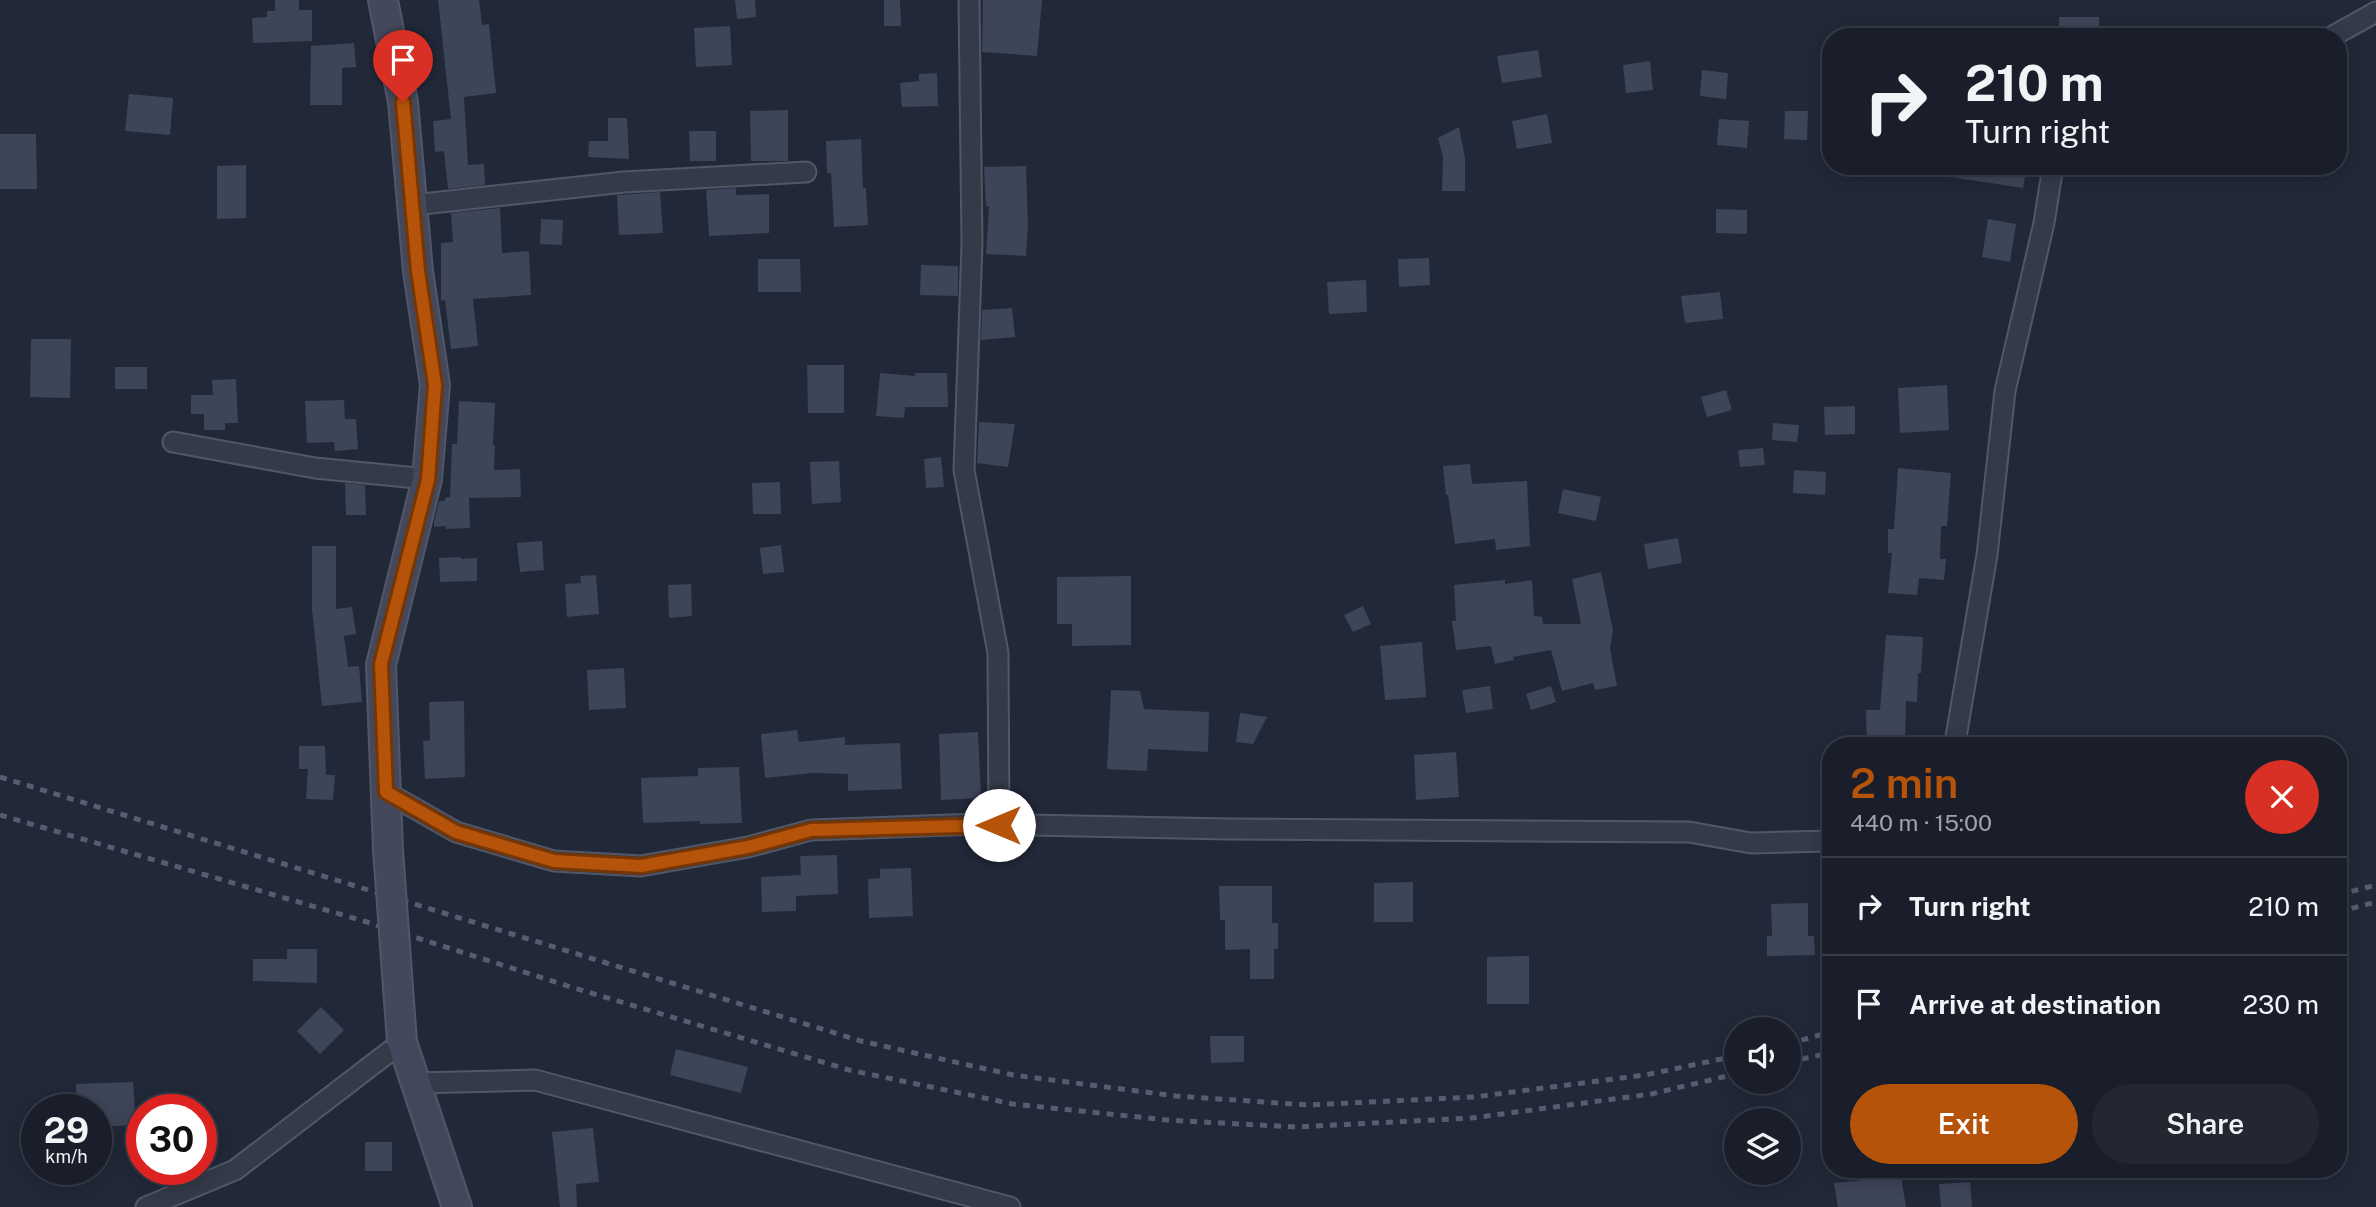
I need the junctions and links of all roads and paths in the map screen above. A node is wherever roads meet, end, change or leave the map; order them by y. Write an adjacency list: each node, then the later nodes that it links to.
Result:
1 (383, 0): 7 (main road)
2 (969, 0): 12 (street)
3 (2376, 12): 4 (street)
4 (2347, 28)
5 (806, 172): 7 (street)
6 (2052, 175): 10 (street)
7 (412, 205): 9 (main road)
8 (173, 442): 9 (street)
9 (428, 480): 11 (main road)
10 (1956, 737)
11 (386, 792): 12 (street); 14 (main road, bridge)
12 (999, 825): 13 (street)
13 (1822, 841)
14 (402, 1042): 15 (main road); 16 (street)
15 (416, 1083): 17 (main road); 18 (street)
16 (146, 1207)
17 (457, 1207)
18 (1010, 1207)

